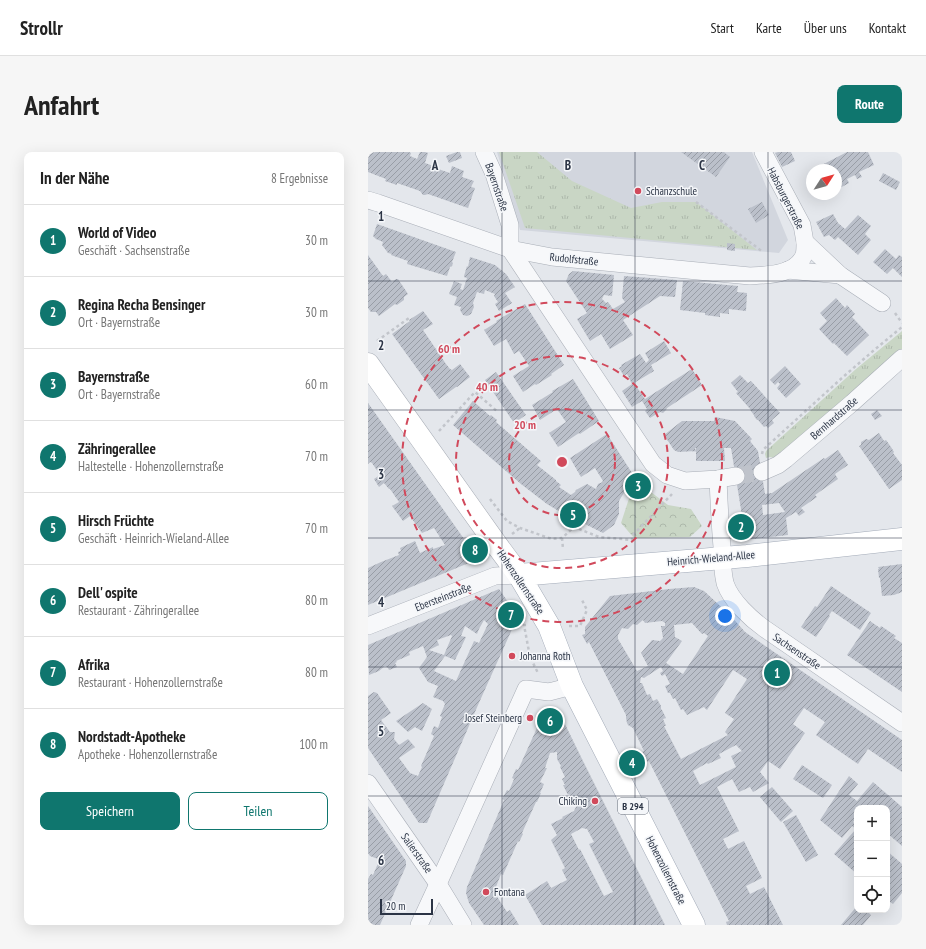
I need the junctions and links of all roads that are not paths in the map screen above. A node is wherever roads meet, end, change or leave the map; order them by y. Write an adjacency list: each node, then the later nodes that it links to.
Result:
1 (484, 152): 5 (street, Bayernstraße)
2 (763, 152): 4 (street, Habsburgerstraße)
3 (368, 200): 5 (street, Rudolfstraße)
4 (805, 242): 6 (street, Rudolfstraße); 7 (street, Habsburgerstraße)
5 (510, 249): 6 (street, Rudolfstraße); 13 (street)
6 (788, 270): 7 (street, Rudolfstraße)
7 (840, 275): 8 (street, Habsburgerstraße)
8 (888, 308)
9 (902, 358): 11 (street, Bernhardstraße)
10 (368, 364): 16 (main road, Hohenzollernstraße)
11 (762, 472)
12 (736, 476): 13 (street)
13 (718, 480): 15 (street)
14 (902, 539): 15 (main road, Heinrich-Wieland-Allee)
15 (722, 557): 16 (main road, Heinrich-Wieland-Allee); 19 (street, Sachsenstraße)
16 (519, 575): 17 (street, Ebersteinstraße); 18 (main road, Hohenzollernstraße / B 294)
17 (368, 626)
18 (572, 686): 21 (street); 24 (main road, Hohenzollernstraße / B 294)
19 (902, 723)
20 (368, 783): 21 (street, Salierstraße)
21 (438, 884): 22 (street); 23 (street, Salierstraße)
22 (418, 925)
23 (463, 925)
24 (694, 925)

